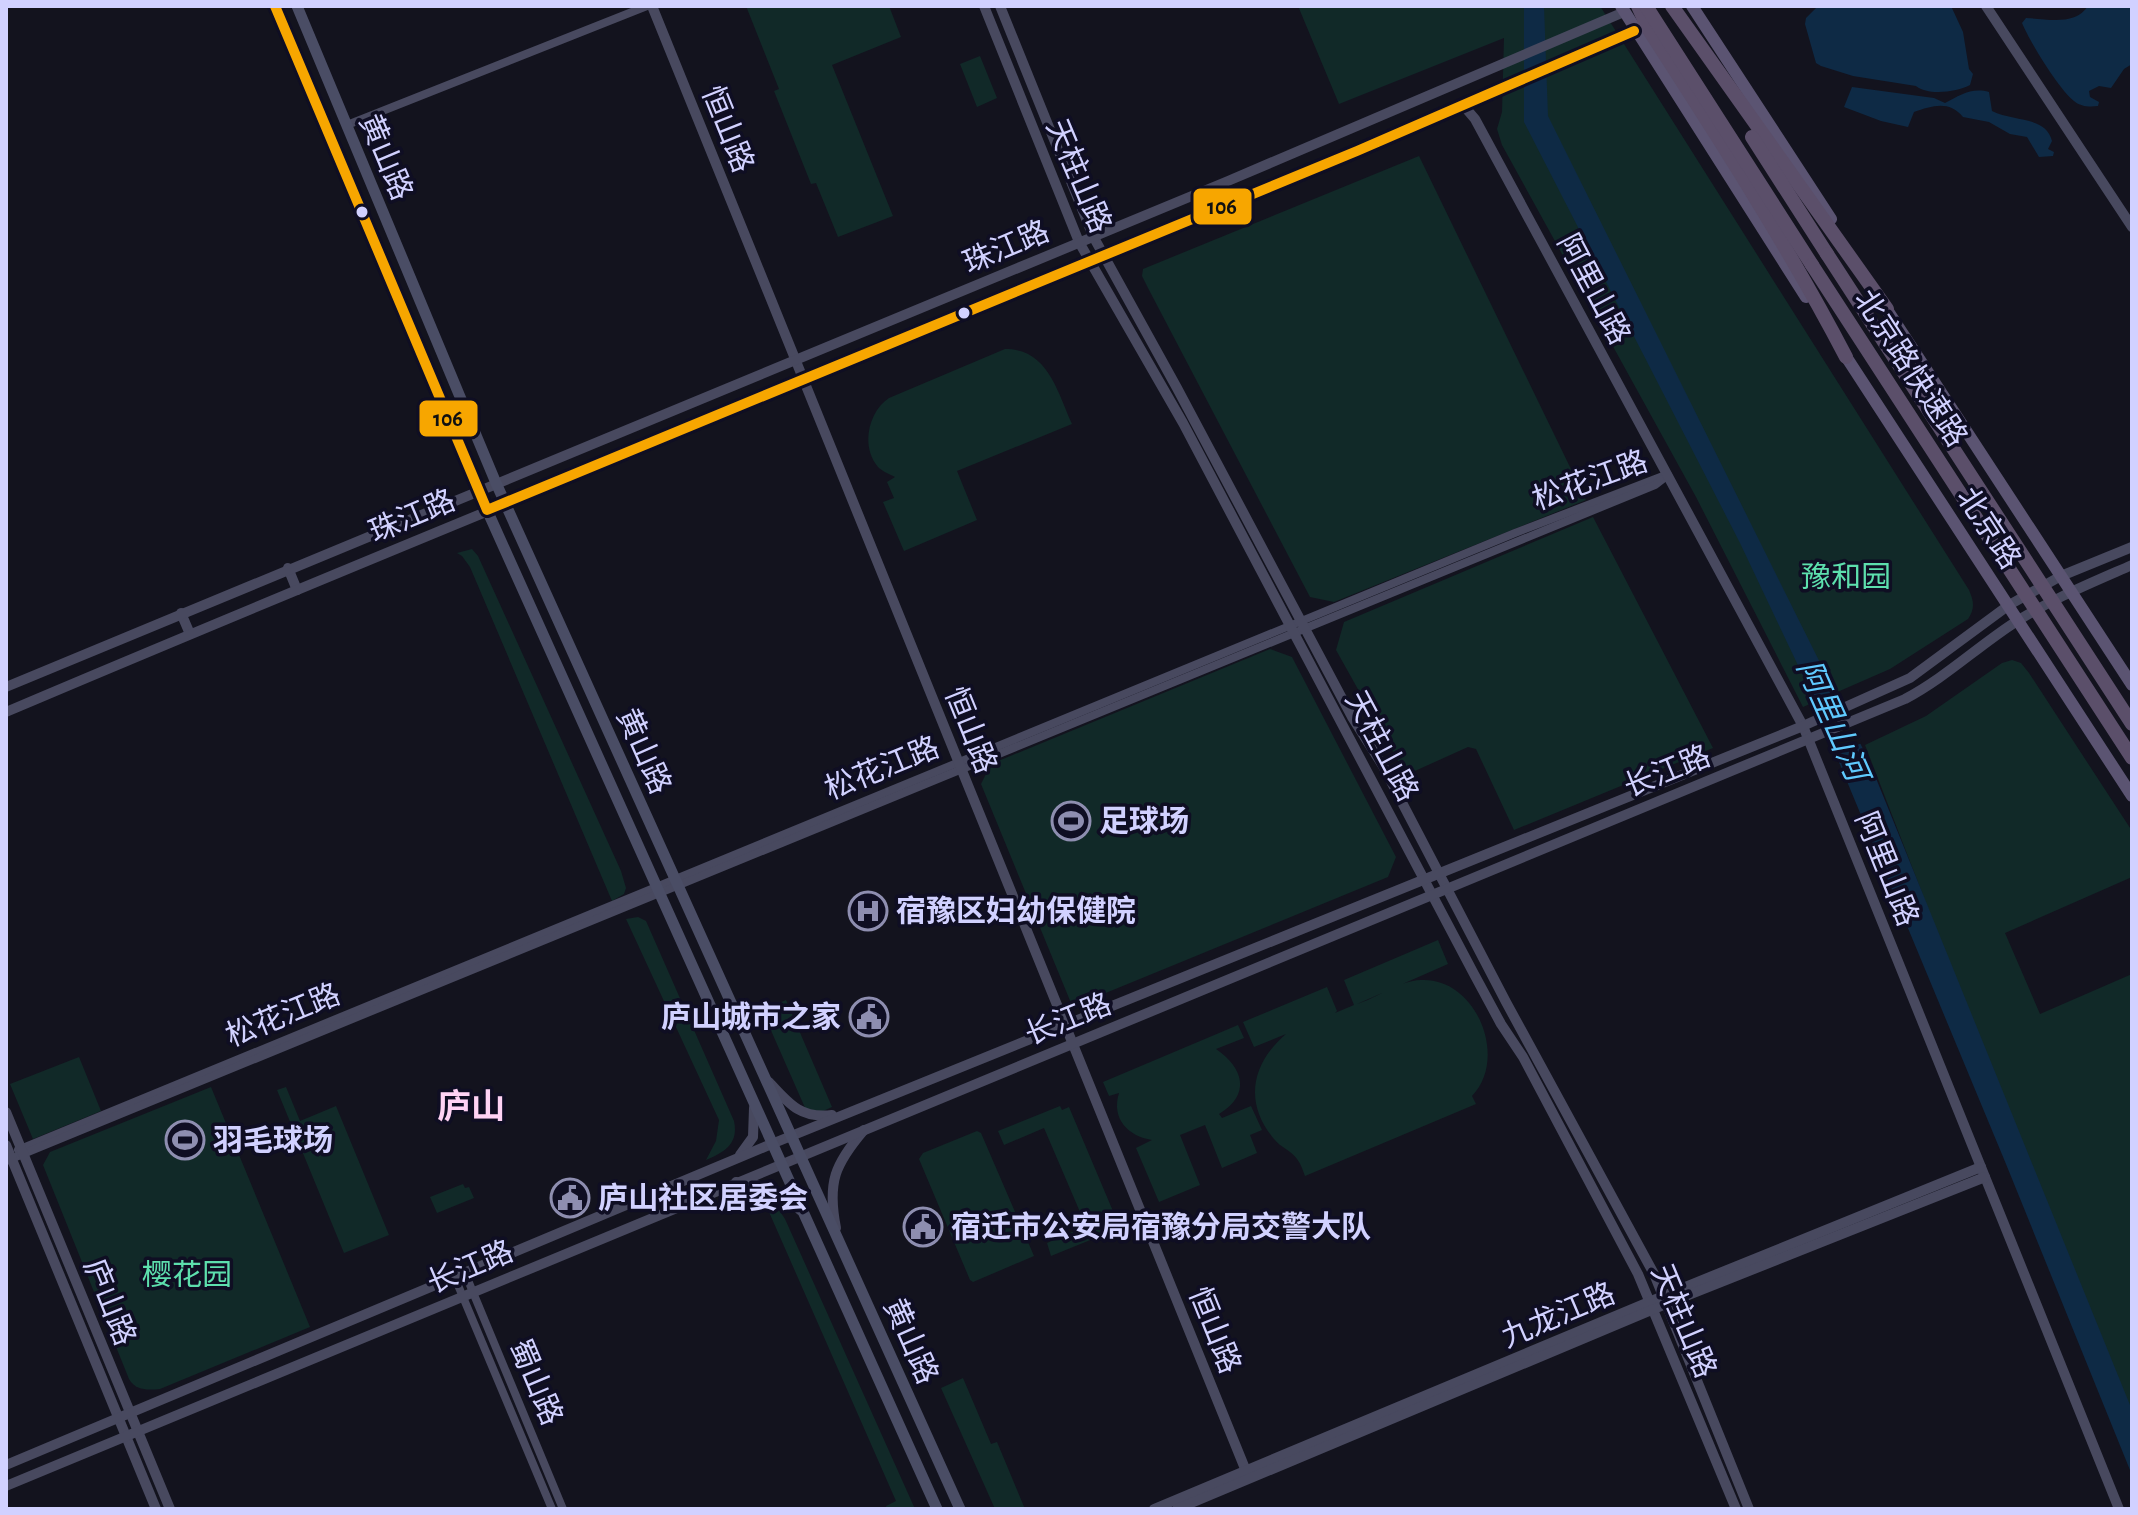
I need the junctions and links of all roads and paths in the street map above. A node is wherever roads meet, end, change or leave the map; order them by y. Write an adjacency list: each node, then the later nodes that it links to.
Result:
1 (275, 6): 28 (main road, 黄山路)
2 (297, 6): 14 (main road, 黄山路)
3 (650, 6): 14 (street); 24 (street, 恒山路)
4 (659, 6): 24 (street, 恒山路)
5 (984, 6): 17 (street, 天柱山路)
6 (1000, 6): 16 (street, 天柱山路)
7 (1646, 6): 48 (highway, 北京路快速路, bridge)
8 (1670, 6): 20 (highway); 45 (highway, 北京路快速路, bridge)
9 (1692, 6): 20 (main road, 北京路)
10 (1986, 6): 15 (street)
11 (1627, 8): 12 (main road, 北京路); 16 (street, 珠江路); 23 (highway)
12 (1634, 31): 13 (street, 珠江路); 23 (main road, 北京路)
13 (1463, 105): 18 (street, 珠江路); 26 (street, 阿里山路)
14 (347, 125): 27 (main road, 黄山路)
15 (2132, 227)
16 (1093, 236): 17 (street, 珠江路); 18 (street, 天柱山路)
17 (1079, 242): 19 (street, 天柱山路); 21 (street, 珠江路)
18 (1105, 255): 19 (street, 珠江路); 40 (street, 天柱山路)
19 (1090, 262): 22 (street, 珠江路); 40 (street, 天柱山路)
20 (1887, 309): 34 (main road, 北京路)
21 (906, 314): 22 (street); 24 (street, 珠江路)
22 (915, 334): 25 (street, 珠江路)
23 (1846, 357): 37 (main road, 北京路)
24 (798, 359): 25 (street, 恒山路); 27 (street, 珠江路)
25 (806, 379): 29 (street, 珠江路); 49 (street, 恒山路)
26 (1668, 475): 40 (street, 松花江路); 46 (street, 阿里山路)
27 (496, 483): 28 (street, 珠江路); 29 (main road, 黄山路)
28 (478, 490): 30 (main road, 黄山路); 33 (street, 珠江路)
29 (505, 502): 30 (street, 珠江路); 53 (main road, 黄山路)
30 (487, 510): 35 (street, 珠江路); 55 (main road, 黄山路)
31 (2132, 547): 34 (street, 长江路)
32 (2132, 565): 36 (street, 长江路)
33 (288, 568): 35 (street); 38 (street, 珠江路)
34 (2061, 576): 36 (main road, 北京路); 37 (street, 长江路)
35 (297, 590): 41 (street, 珠江路)
36 (2071, 591): 39 (street, 长江路); 42 (main road, 北京路)
37 (2009, 605): 39 (main road, 北京路); 46 (street, 长江路)
38 (181, 613): 41 (street); 43 (street, 珠江路)
39 (2019, 620): 47 (street, 长江路); 50 (main road, 北京路)
40 (1298, 626): 49 (street, 松花江路); 51 (street, 天柱山路); 52 (street, 天柱山路)
41 (190, 634): 44 (street, 珠江路)
42 (2132, 685)
43 (6, 687)
44 (6, 712)
45 (2132, 724)
46 (1803, 726): 47 (street, 阿里山路); 51 (street, 长江路)
47 (1809, 740): 54 (street, 长江路); 71 (street, 阿里山路)
48 (2132, 758)
49 (963, 764): 53 (street, 松花江路); 57 (street, 恒山路)
50 (2132, 796)
51 (1439, 873): 52 (street, 长江路); 54 (street, 天柱山路)
52 (1424, 879): 56 (street, 天柱山路); 57 (street, 长江路)
53 (677, 882): 55 (street, 松花江路); 59 (main road, 黄山路)
54 (1447, 888): 56 (street, 长江路); 77 (street, 天柱山路)
55 (659, 889): 60 (main road, 黄山路); 66 (street, 松花江路)
56 (1433, 894): 58 (street, 长江路); 78 (street, 天柱山路)
57 (1068, 1024): 58 (street, 恒山路); 62 (street, 长江路)
58 (1075, 1042): 63 (street, 长江路); 84 (street, 恒山路)
59 (768, 1081): 62 (street); 64 (main road, 黄山路)
60 (752, 1094): 65 (main road, 黄山路); 69 (street)
61 (6, 1112): 66 (street, 庐山路)
62 (850, 1112): 64 (street, 长江路)
63 (866, 1128): 68 (street, 长江路); 74 (street)
64 (793, 1135): 65 (street, 长江路); 68 (main road, 黄山路)
65 (774, 1143): 69 (street, 长江路); 70 (main road, 黄山路)
66 (22, 1151): 67 (street, 松花江路); 79 (street, 庐山路)
67 (8, 1154): 80 (street, 庐山路)
68 (802, 1155): 70 (street, 长江路); 74 (main road, 黄山路)
69 (732, 1161): 75 (street, 长江路)
70 (782, 1162): 72 (street, 长江路); 73 (main road, 黄山路)
71 (1983, 1172): 77 (street, 九龙江路); 96 (street, 阿里山路)
72 (734, 1182): 73 (street); 76 (street, 长江路)
73 (809, 1222): 90 (main road, 黄山路)
74 (837, 1233): 91 (main road, 黄山路)
75 (460, 1276): 76 (street, 蜀山路); 79 (street, 长江路)
76 (468, 1294): 81 (street, 长江路); 88 (street, 蜀山路); 89 (street, 蜀山路)
77 (1665, 1300): 78 (street, 九龙江路); 95 (street, 天柱山路)
78 (1652, 1305): 84 (street, 九龙江路); 93 (street, 九龙江路); 94 (street, 天柱山路)
79 (129, 1412): 80 (street, 长江路); 81 (street, 庐山路)
80 (118, 1417): 82 (street, 庐山路); 83 (street, 长江路)
81 (138, 1432): 82 (street, 长江路); 87 (street, 庐山路)
82 (126, 1437): 85 (street, 长江路); 86 (street, 庐山路)
83 (6, 1465)
84 (1249, 1470): 92 (street, 九龙江路)
85 (6, 1486)
86 (156, 1509)
87 (170, 1509)
88 (552, 1509)
89 (563, 1509)
90 (937, 1509)
91 (960, 1509)
92 (1154, 1509)
93 (1177, 1509)
94 (1736, 1509)
95 (1749, 1509)
96 (2119, 1509)

